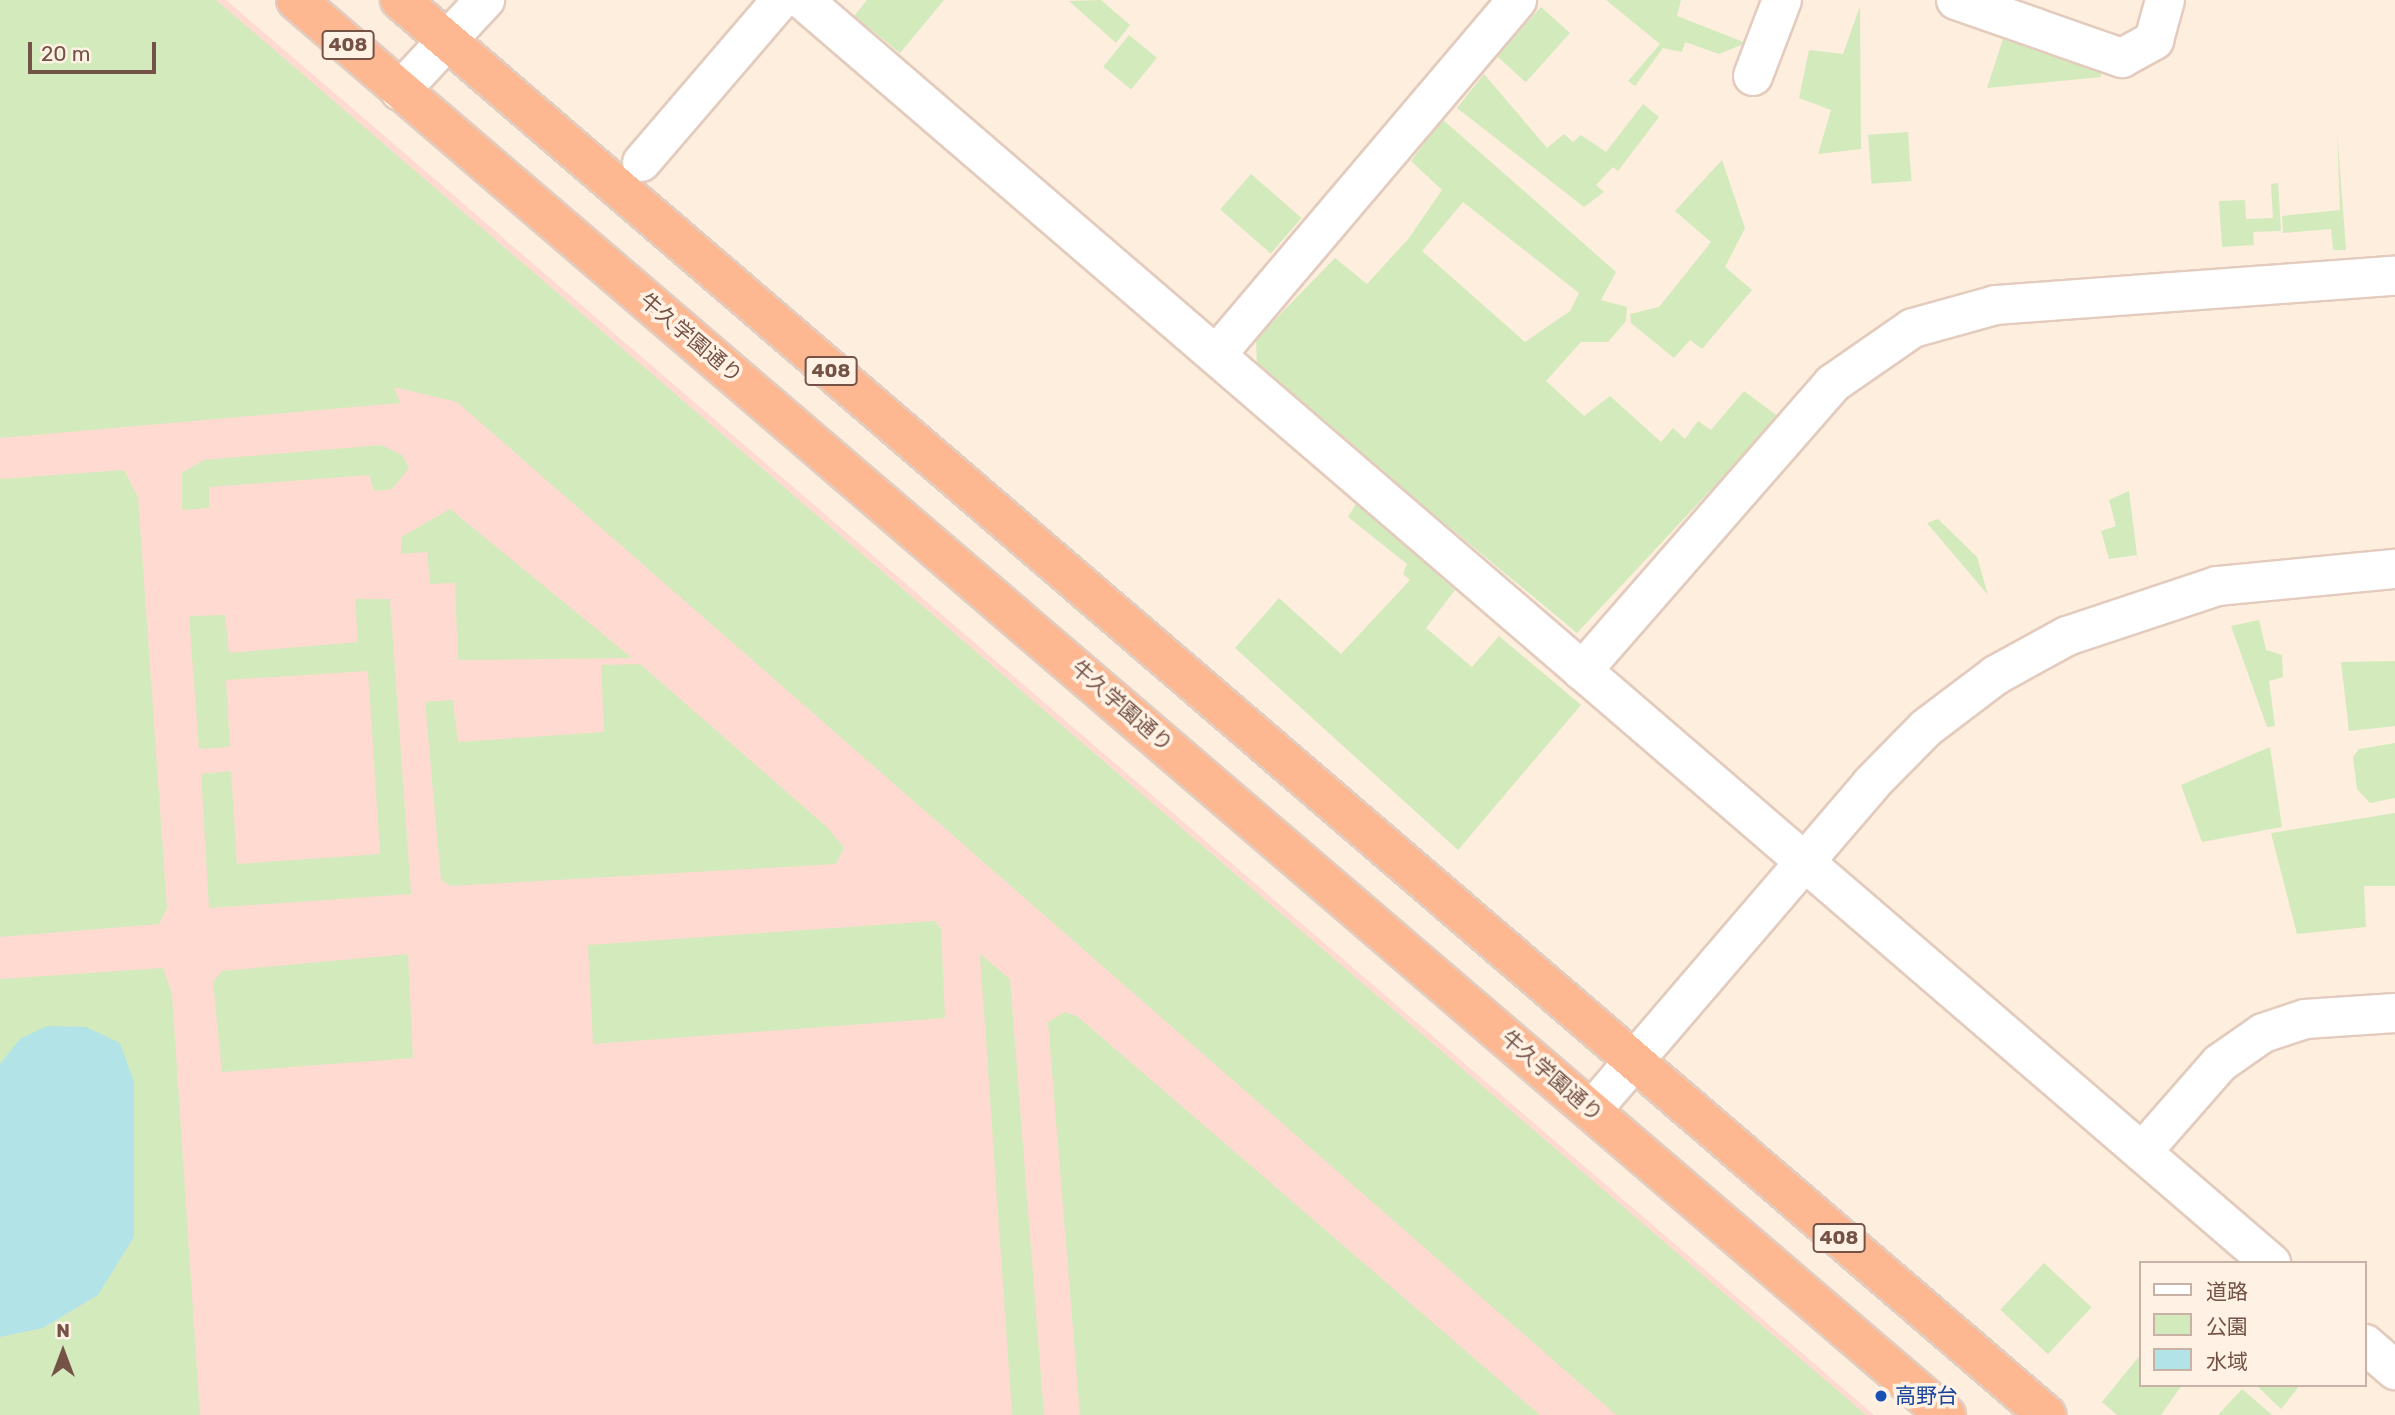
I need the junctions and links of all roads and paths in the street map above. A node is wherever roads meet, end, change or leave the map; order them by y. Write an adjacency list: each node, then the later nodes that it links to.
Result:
1 (296, 0): 12 (highway, 牛久学園通り / 408)
2 (400, 0): 10 (highway, 408)
3 (485, 0): 10 (street)
4 (779, 0): 13 (street)
5 (803, 0): 15 (street)
6 (1517, 0): 15 (street)
7 (1782, 0): 11 (street)
8 (1956, 0): 9 (street)
9 (2165, 0)
10 (447, 40): 12 (street); 20 (highway, 408)
11 (1753, 76)
12 (400, 91): 21 (highway, 牛久学園通り / 408)
13 (641, 162)
14 (2395, 276): 17 (street)
15 (1217, 354): 17 (street)
16 (2395, 569): 18 (street)
17 (1582, 671): 18 (street)
18 (1801, 863): 20 (street); 22 (street)
19 (2395, 1013): 22 (street)
20 (1633, 1060): 21 (street); 27 (highway, 408)
21 (1592, 1110): 26 (highway, 牛久学園通り / 408)
22 (2142, 1152): 23 (street)
23 (2269, 1261)
24 (2367, 1346): 25 (street)
25 (2395, 1370)
26 (1946, 1415)
27 (2046, 1415)

